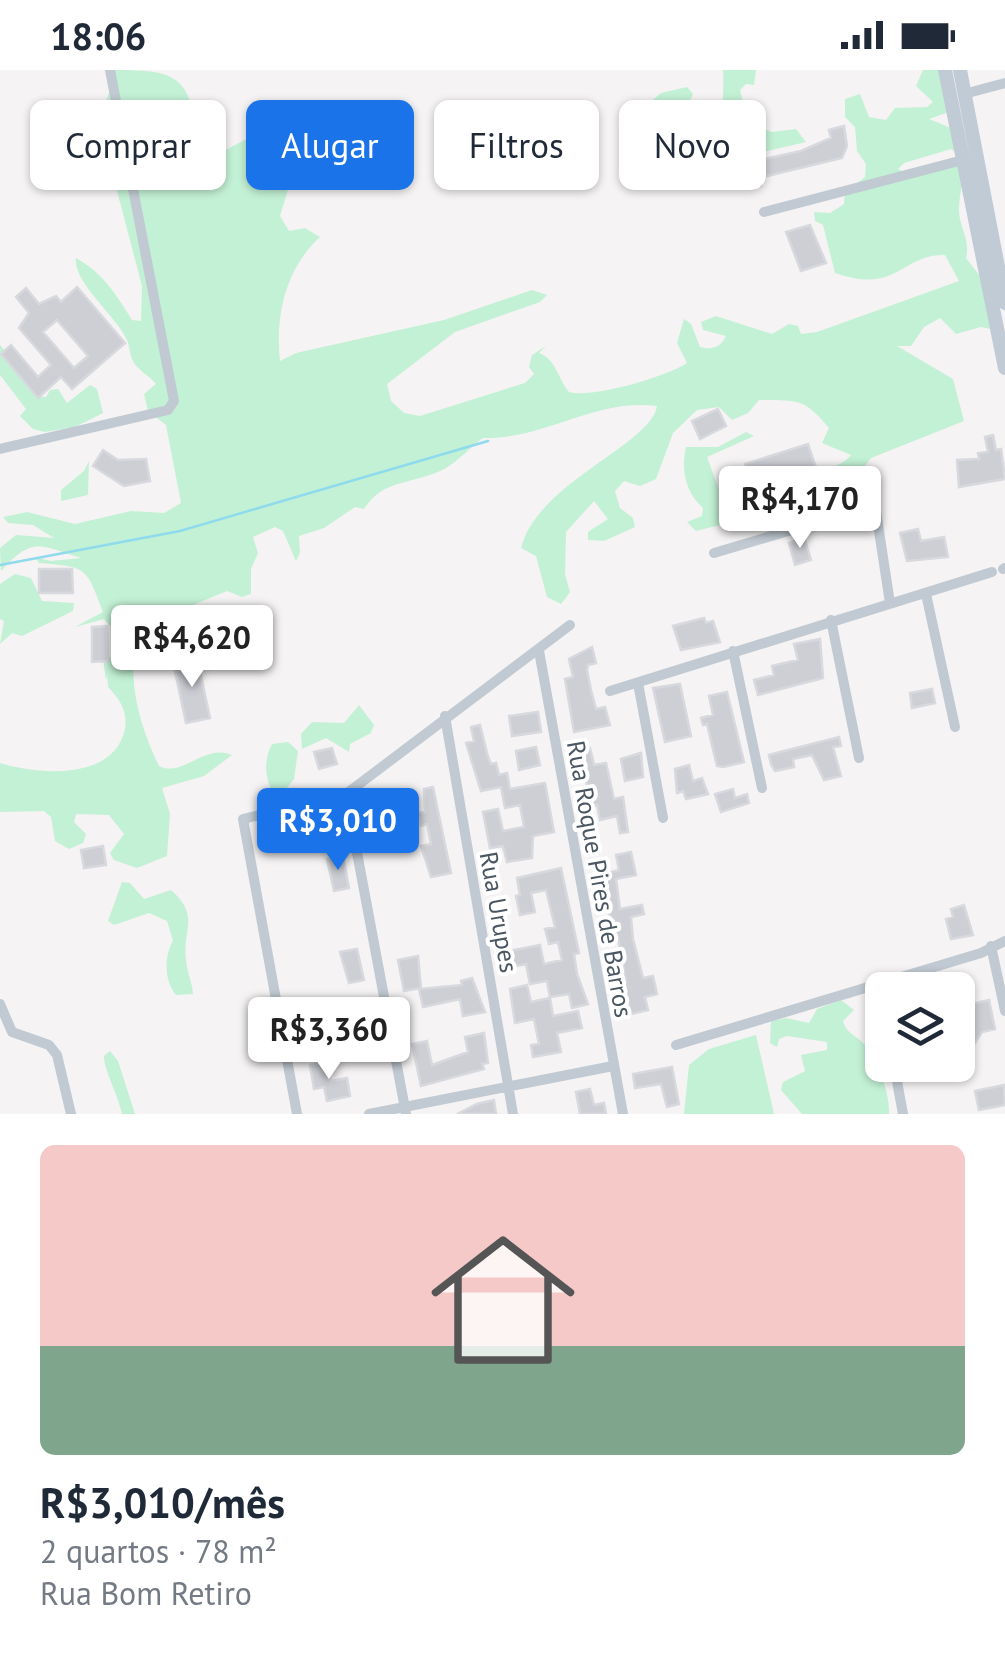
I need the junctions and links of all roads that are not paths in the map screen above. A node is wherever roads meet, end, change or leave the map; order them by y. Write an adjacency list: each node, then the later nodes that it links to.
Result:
1 (110, 70): 10 (street)
2 (945, 70): 6 (main road)
3 (960, 70): 5 (main road)
4 (1005, 83): 5 (street)
5 (964, 94): 8 (main road)
6 (964, 160): 7 (street); 9 (main road)
7 (764, 212)
8 (1005, 303)
9 (1005, 368)
10 (0, 449)
11 (714, 553): 14 (street)
12 (1000, 569): 13 (street)
13 (926, 594): 14 (street); 22 (street)
14 (890, 603): 15 (street)
15 (831, 620): 18 (street); 23 (street)
16 (570, 625): 17 (street)
17 (539, 651): 21 (street); 34 (street, Rua Roque Pires de Barros)
18 (733, 651): 19 (street); 24 (street)
19 (638, 683): 20 (street); 26 (street)
20 (610, 691)
21 (445, 716): 25 (street); 36 (street, Rua Urupes)
22 (954, 727)
23 (860, 758)
24 (762, 788)
25 (346, 794): 37 (street); 39 (street)
26 (663, 818)
27 (1005, 941): 28 (street)
28 (993, 952): 29 (street); 32 (street)
29 (921, 972)
30 (865, 988): 33 (street)
31 (0, 1004): 38 (street)
32 (1005, 1011)
33 (676, 1044)
34 (613, 1066): 36 (street); 42 (street, Rua Roque Pires de Barros)
35 (897, 1082): 43 (street)
36 (508, 1087): 37 (street); 41 (street, Rua Urupes)
37 (405, 1110): 40 (street)
38 (71, 1114)
39 (297, 1114)
40 (369, 1114)
41 (514, 1114)
42 (623, 1114)
43 (903, 1114)

